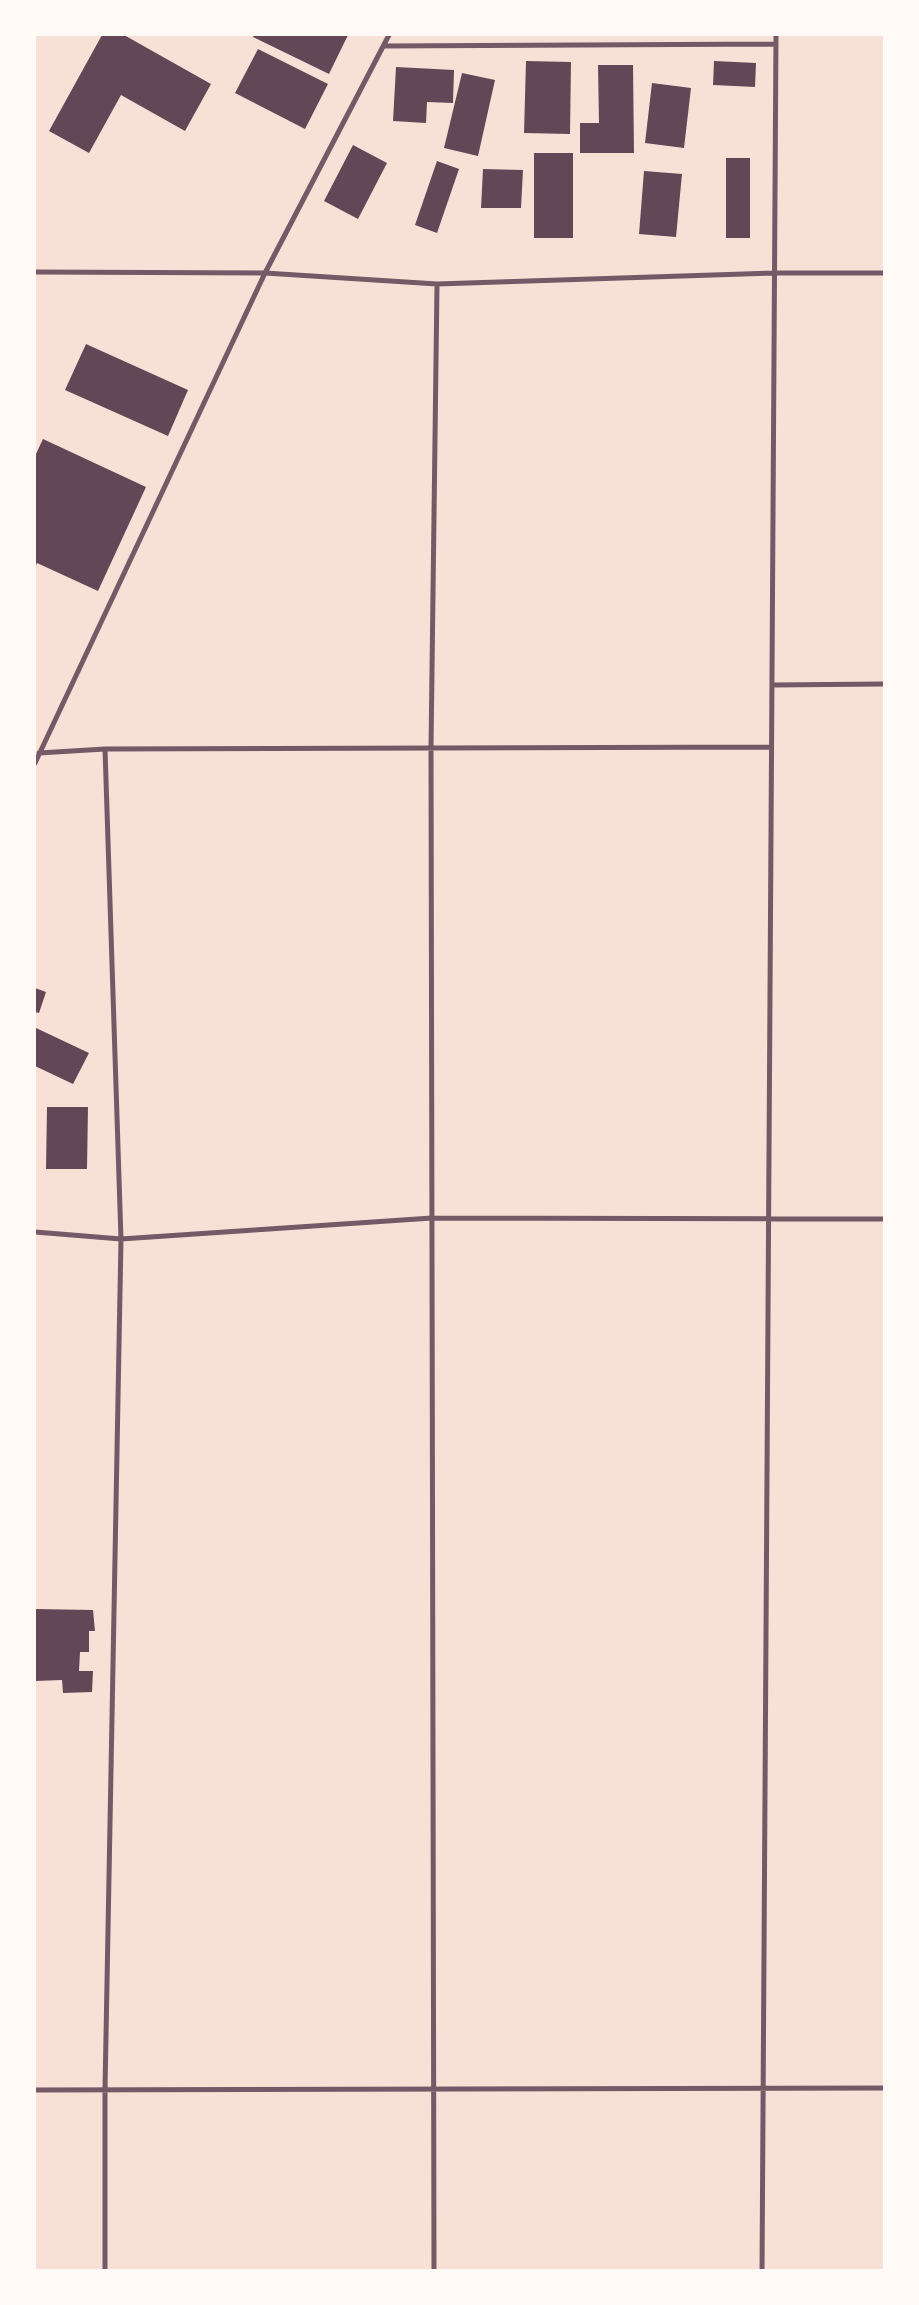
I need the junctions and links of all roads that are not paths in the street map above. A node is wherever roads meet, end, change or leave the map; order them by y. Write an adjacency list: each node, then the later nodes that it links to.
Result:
1 (389, 35): 4 (street)
2 (776, 35): 3 (street)
3 (776, 44): 4 (street); 7 (street)
4 (385, 46): 6 (street)
5 (35, 272): 6 (street)
6 (265, 273): 9 (street); 15 (street)
7 (774, 273): 8 (street); 9 (street); 10 (street)
8 (884, 273)
9 (437, 284): 13 (street)
10 (772, 684): 11 (street); 12 (street)
11 (884, 684)
12 (771, 747): 13 (street); 18 (street)
13 (432, 748): 14 (street); 17 (street)
14 (105, 749): 15 (street); 21 (street)
15 (39, 753): 16 (street)
16 (35, 763)
17 (432, 1218): 18 (street); 21 (street); 22 (street)
18 (768, 1219): 19 (street); 23 (street)
19 (884, 1219)
20 (35, 1232): 21 (street)
21 (121, 1239): 25 (street)
22 (433, 2088): 23 (street); 25 (street); 28 (street)
23 (763, 2088): 24 (street); 29 (street)
24 (884, 2088)
25 (105, 2089): 26 (street); 27 (street)
26 (35, 2090)
27 (105, 2270)
28 (434, 2270)
29 (762, 2270)

